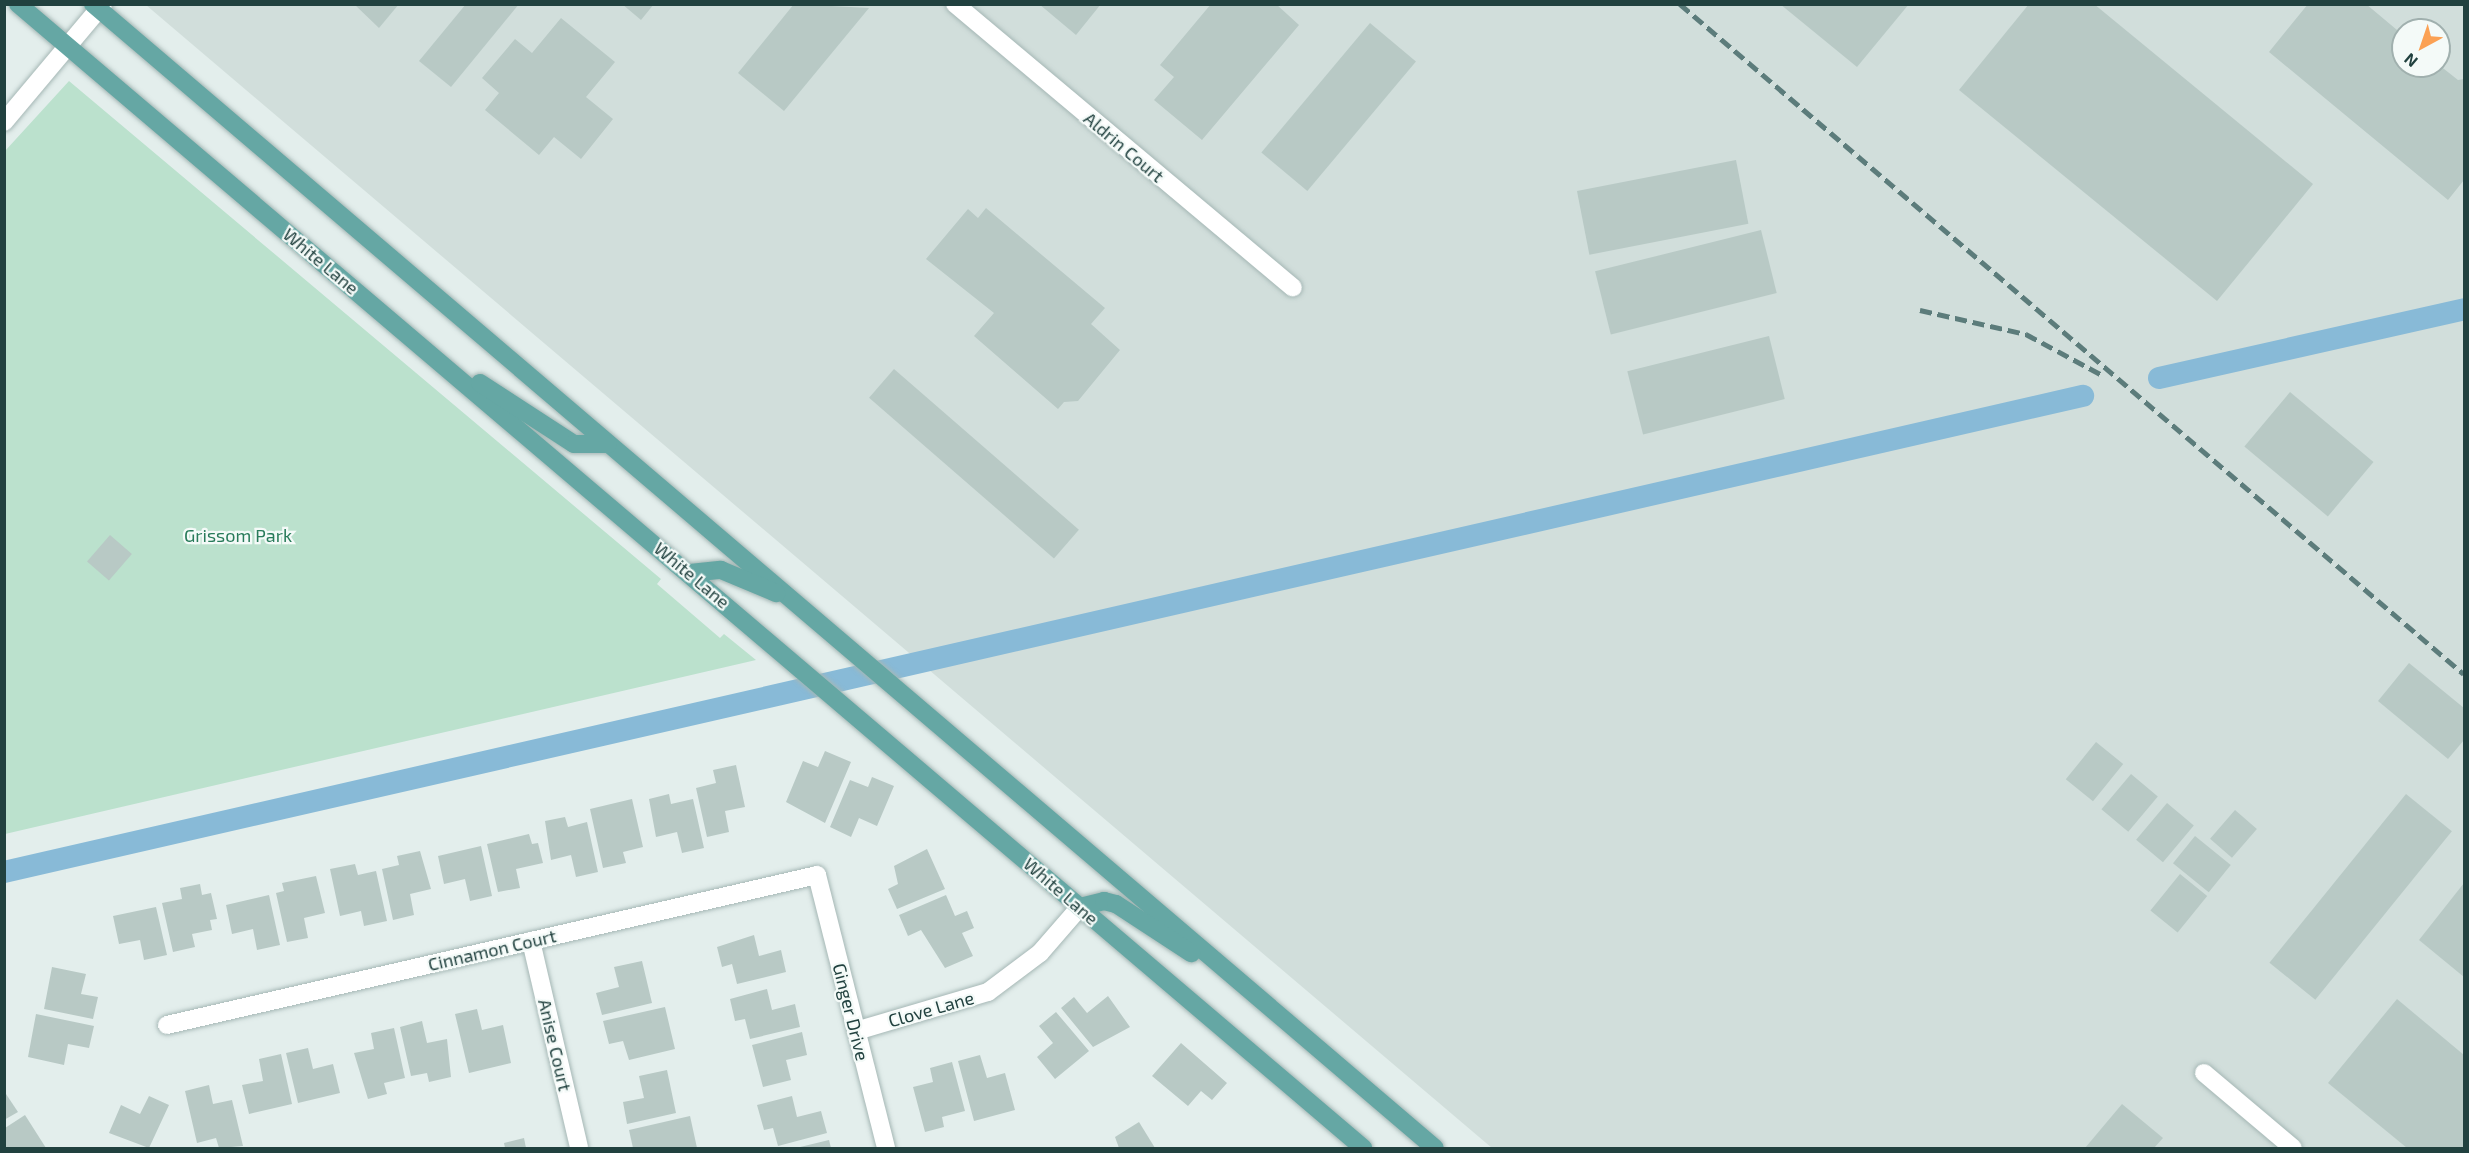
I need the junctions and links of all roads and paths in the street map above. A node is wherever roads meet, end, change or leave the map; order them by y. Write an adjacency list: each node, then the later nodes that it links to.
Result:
1 (18, 4): 4 (main road, White Lane)
2 (955, 4): 6 (street, Aldrin Court)
3 (98, 6): 4 (street); 8 (main road)
4 (69, 48): 5 (street); 7 (main road, White Lane)
5 (4, 122)
6 (1293, 288)
7 (420, 345): 8 (main road); 9 (main road, White Lane)
8 (608, 444): 10 (main road)
9 (690, 573): 10 (main road); 12 (main road, White Lane)
10 (801, 606): 14 (main road)
11 (817, 875): 13 (street, Cinnamon Court); 16 (street, Ginger Drive)
12 (1080, 907): 14 (main road); 16 (street, Clove Lane); 20 (main road, White Lane)
13 (531, 941): 15 (street, Cinnamon Court); 18 (street, Anise Court)
14 (1257, 997): 21 (main road)
15 (167, 1025)
16 (856, 1031): 19 (street, Ginger Drive)
17 (2204, 1073): 22 (street)
18 (579, 1149)
19 (886, 1149)
20 (1363, 1149)
21 (1435, 1149)
22 (2293, 1149)

